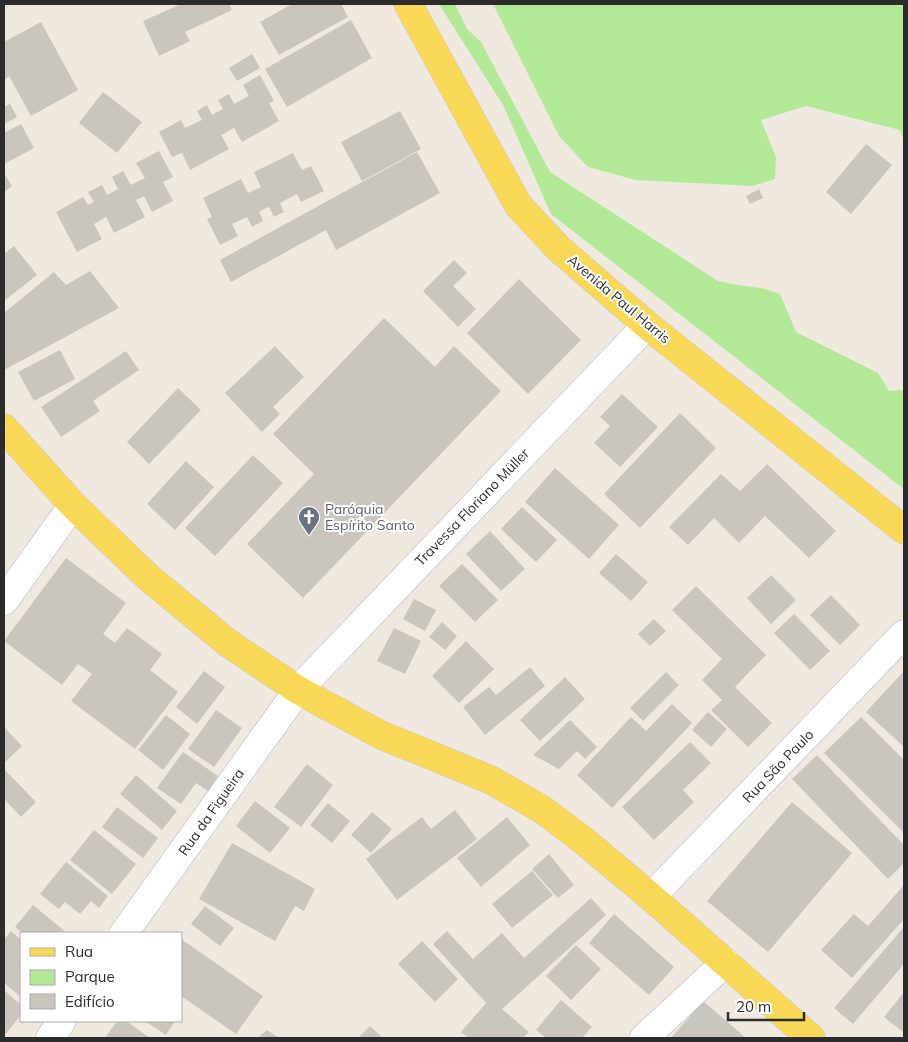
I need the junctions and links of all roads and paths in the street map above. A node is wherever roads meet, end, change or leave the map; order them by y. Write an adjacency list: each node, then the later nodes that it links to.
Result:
1 (408, 4): 2 (main road, Avenida Paul Harris)
2 (647, 325): 5 (main road, Avenida Paul Harris); 8 (street, Travessa Floriano Müller)
3 (4, 428): 4 (main road)
4 (72, 505): 6 (street); 8 (main road)
5 (904, 530)
6 (4, 601)
7 (904, 634): 9 (street, Rua São Paulo)
8 (298, 690): 9 (main road); 10 (street, Rua da Figueira)
9 (651, 897): 11 (main road)
10 (125, 932)
11 (726, 962): 14 (street); 15 (main road)
12 (61, 1022): 13 (street)
13 (50, 1038)
14 (644, 1038)
15 (811, 1038)

